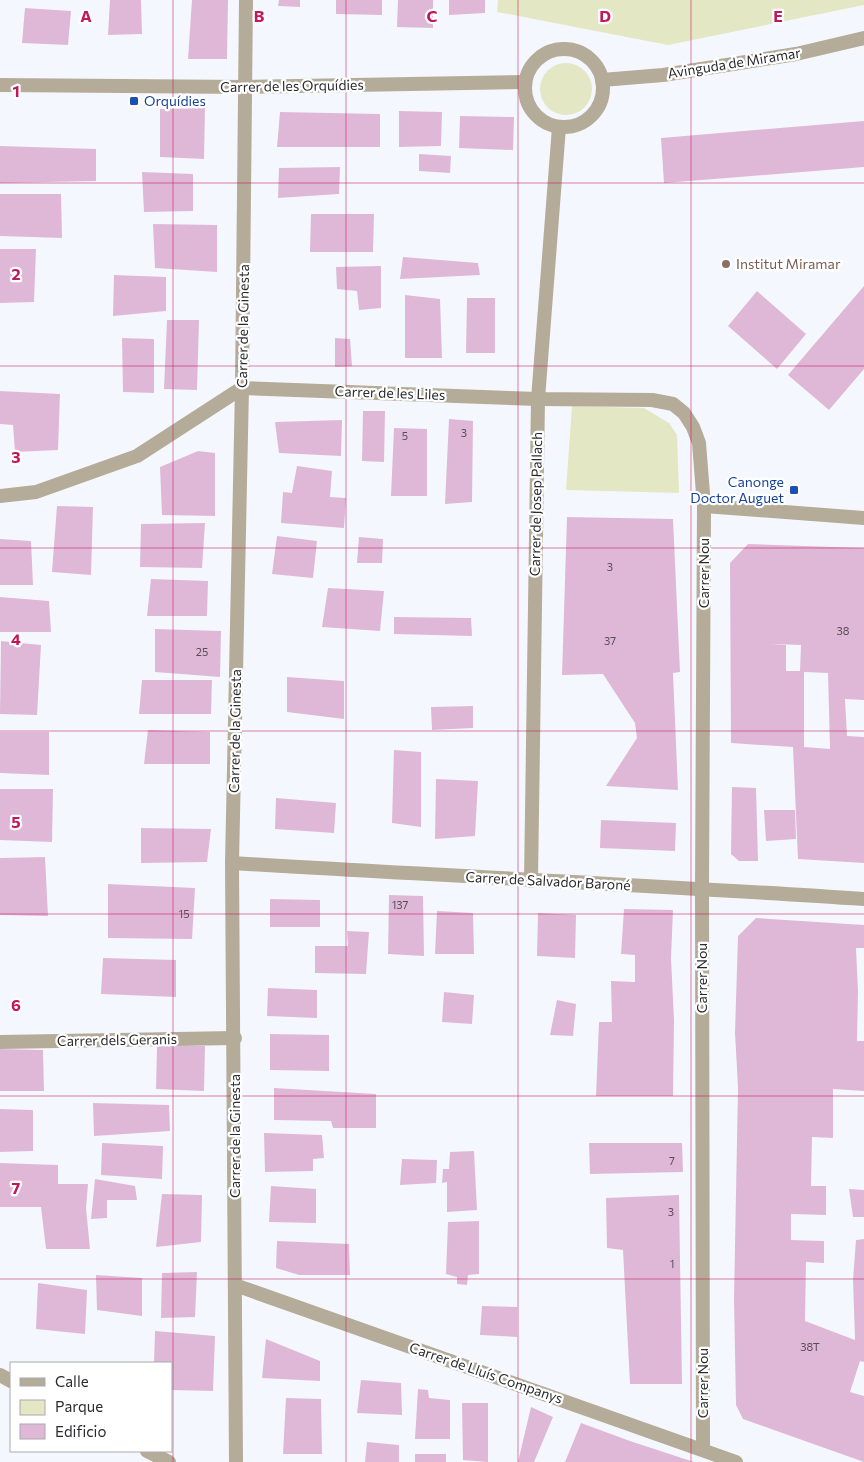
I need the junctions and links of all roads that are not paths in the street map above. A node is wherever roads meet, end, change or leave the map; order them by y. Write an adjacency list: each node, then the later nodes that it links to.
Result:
1 (246, 0): 6 (street, Carrer de la Ginesta)
2 (864, 38): 3 (street, Avinguda de Miramar)
3 (602, 80): 4 (street); 7 (street)
4 (525, 82): 6 (street, Carrer de les Orquídies); 7 (street)
5 (0, 85): 6 (street, Carrer de les Orquídies)
6 (245, 87): 8 (street, Carrer de la Ginesta)
7 (560, 127): 9 (street, Carrer de Josep Pallach)
8 (242, 388): 9 (street, Carrer de les Liles); 10 (street); 13 (street, Carrer de la Ginesta)
9 (538, 399): 11 (street, Carrer de les Liles); 14 (street, Carrer de Josep Pallach)
10 (0, 496)
11 (704, 506): 12 (street); 15 (street, Carrer Nou)
12 (864, 518)
13 (232, 863): 14 (street, Carrer de Salvador Baroné); 17 (street, Carrer de la Ginesta)
14 (531, 881): 15 (street, Carrer de Salvador Baroné)
15 (702, 888): 16 (street, Carrer de Salvador Baroné); 20 (street, Carrer Nou)
16 (864, 898)
17 (235, 1038): 18 (street, Carrer dels Geranis); 19 (street, Carrer de la Ginesta)
18 (0, 1042)
19 (235, 1285): 20 (street, Carrer de Lluís Companys); 23 (street, Carrer de la Ginesta)
20 (703, 1449): 24 (street, Carrer de Lluís Companys)
21 (149, 1452): 22 (street)
22 (169, 1462)
23 (236, 1462)
24 (736, 1462)

